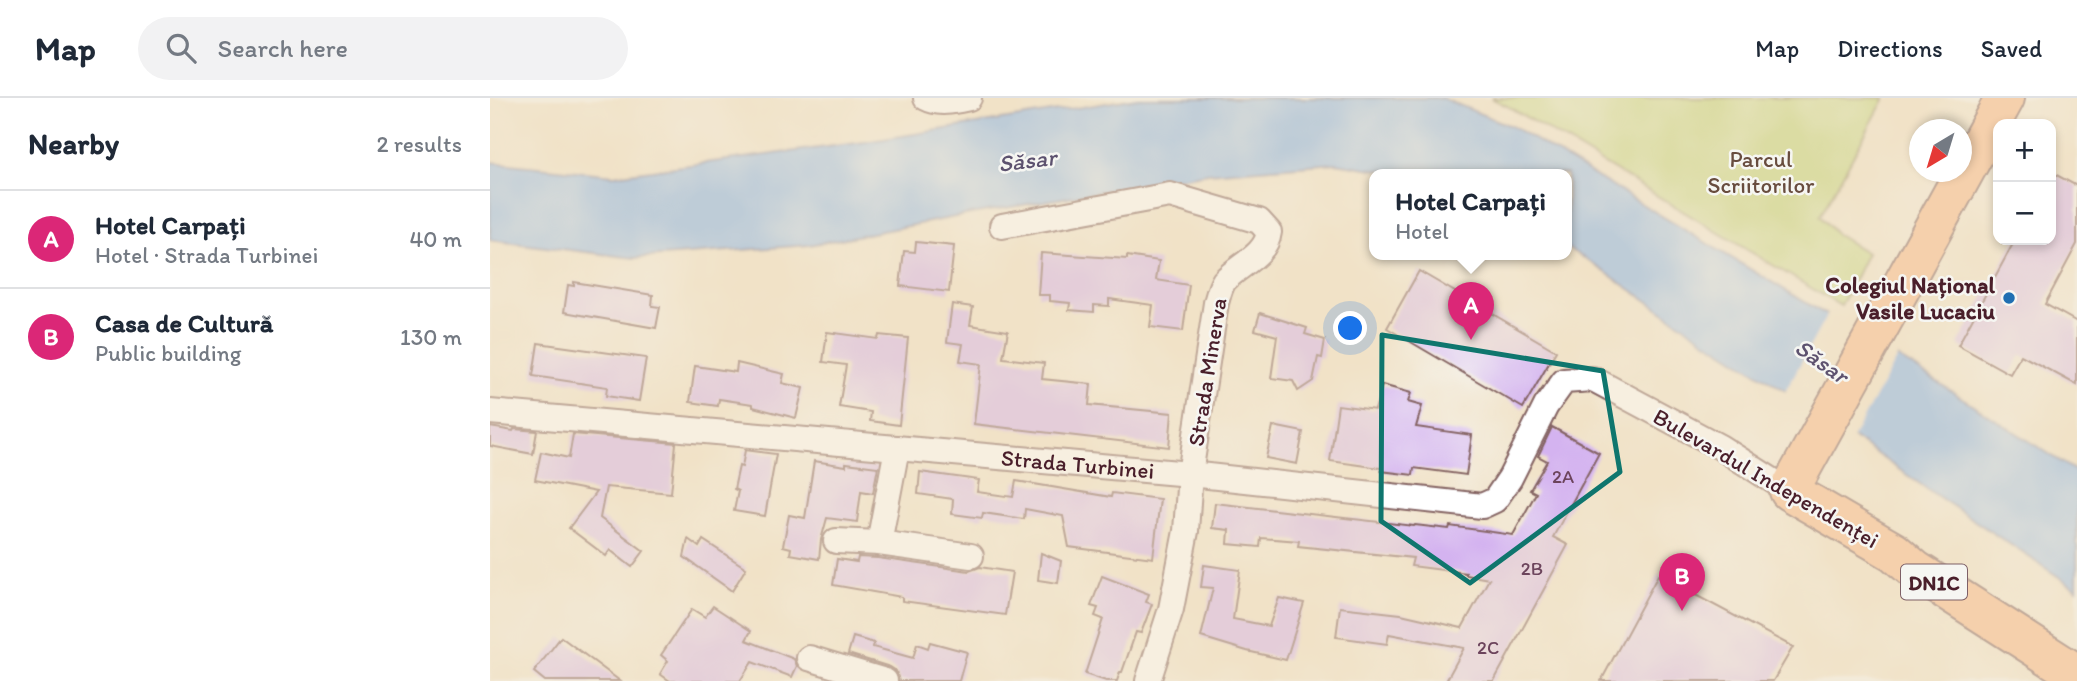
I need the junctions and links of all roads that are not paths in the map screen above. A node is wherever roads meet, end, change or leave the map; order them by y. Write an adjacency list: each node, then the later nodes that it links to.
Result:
1 (926, 98): 2 (street)
2 (969, 98)
3 (2005, 98): 9 (main road)
4 (1002, 226): 8 (street, Strada Minerva)
5 (1592, 379): 8 (street, Strada Turbinei); 9 (street, Bulevardul Independenței / DN1C)
6 (490, 412): 7 (street, Strada Turbinei)
7 (897, 448): 8 (street, Strada Turbinei); 11 (street)
8 (1190, 474): 16 (street, Strada Minerva)
9 (1789, 491): 14 (main road, Bulevardul Independenței / DN1C)
10 (836, 541): 11 (street)
11 (879, 543): 12 (street)
12 (971, 556)
13 (808, 658): 15 (street)
14 (2077, 674)
15 (885, 681)
16 (1148, 681)

